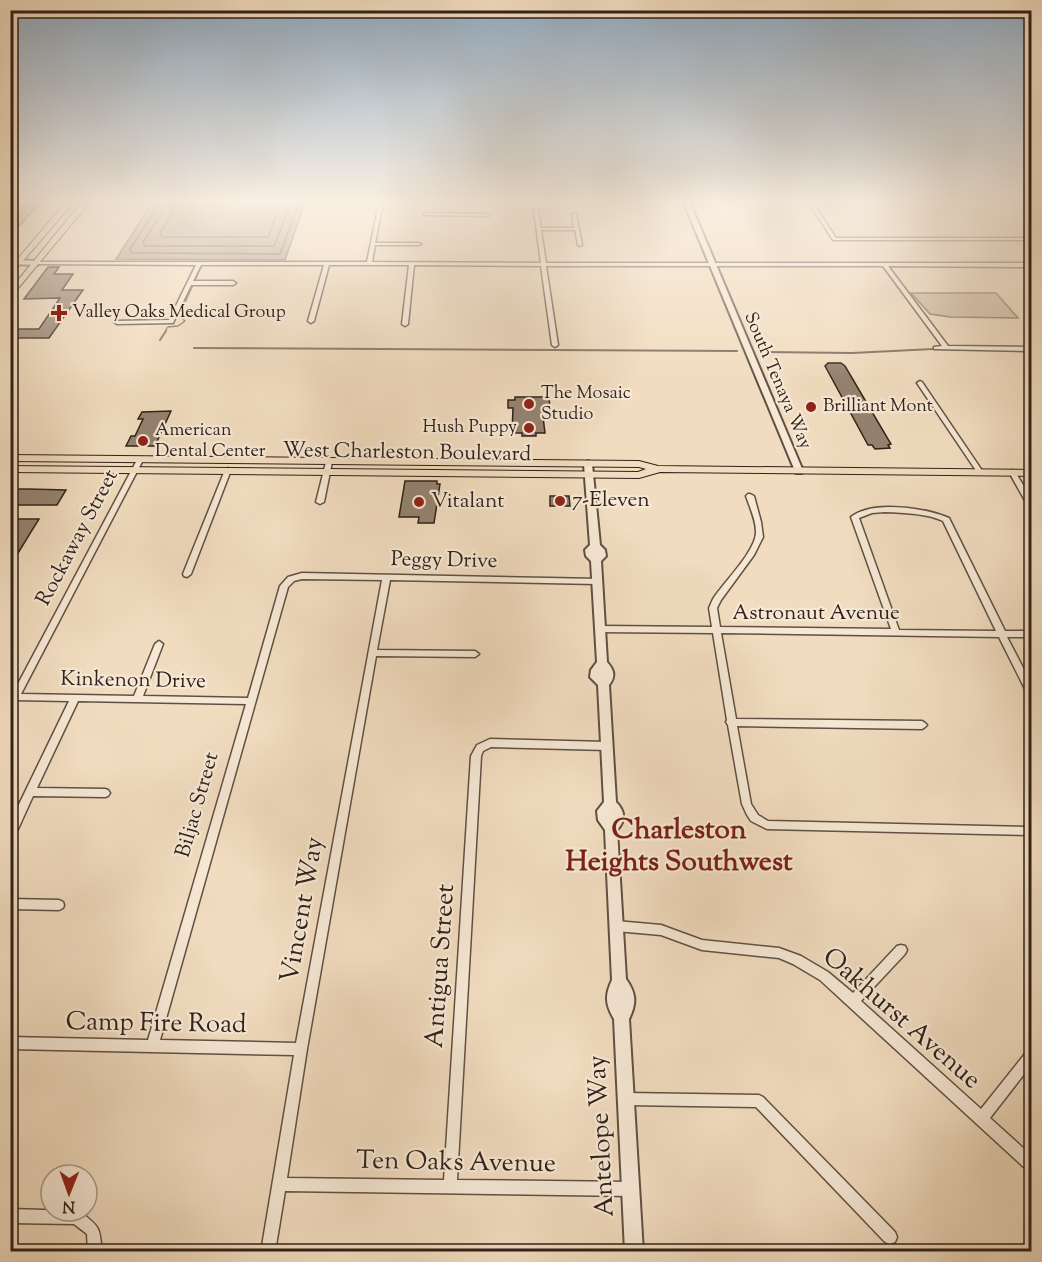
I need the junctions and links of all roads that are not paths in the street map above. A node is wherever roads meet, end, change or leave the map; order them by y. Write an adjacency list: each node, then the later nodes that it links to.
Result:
1 (10, 262): 2 (street)
2 (20, 262): 3 (street); 12 (main road)
3 (37, 263): 4 (street); 15 (main road)
4 (199, 263): 5 (street); 13 (street)
5 (327, 263): 6 (street); 16 (street)
6 (369, 263): 7 (street)
7 (412, 263): 8 (street); 18 (street)
8 (542, 264): 9 (street); 19 (street)
9 (711, 264): 10 (street); 30 (street, South Tenaya Way)
10 (885, 265): 11 (street); 21 (street)
11 (1032, 265)
12 (10, 274)
13 (189, 283): 14 (street); 17 (street)
14 (233, 283)
15 (10, 296)
16 (311, 321)
17 (117, 322)
18 (405, 324)
19 (555, 345)
20 (936, 348): 21 (street)
21 (946, 348): 22 (street)
22 (1032, 349)
23 (920, 383): 31 (street)
24 (10, 458): 25 (main road, West Charleston Boulevard)
25 (137, 465): 26 (main road, West Charleston Boulevard); 27 (main road, West Charleston Boulevard); 29 (main road, West Charleston Boulevard); 50 (street, Rockaway Street)
26 (329, 467): 28 (main road, West Charleston Boulevard); 29 (main road, West Charleston Boulevard); 35 (street)
27 (10, 469)
28 (588, 469): 30 (main road, West Charleston Boulevard); 40 (street, Antelope Way)
29 (228, 470): 37 (street)
30 (799, 471): 31 (main road, West Charleston Boulevard)
31 (980, 472): 32 (main road, West Charleston Boulevard)
32 (1012, 472): 33 (main road, West Charleston Boulevard); 36 (street)
33 (1032, 473)
34 (750, 496): 42 (street)
35 (320, 502)
36 (1032, 506)
37 (187, 574)
38 (386, 578): 39 (street, Peggy Drive); 40 (street, Peggy Drive); 47 (street, Vincent Way)
39 (291, 579): 53 (street, Biljac Street)
40 (597, 581): 41 (street, Antelope Way)
41 (600, 629): 42 (street, Astronaut Avenue); 56 (street, Antelope Way)
42 (718, 631): 43 (street, Astronaut Avenue); 54 (street)
43 (897, 632): 44 (street, Astronaut Avenue); 44 (street)
44 (1002, 634): 45 (street, Astronaut Avenue); 49 (street)
45 (1032, 634)
46 (159, 644): 52 (street)
47 (372, 653): 48 (street); 68 (street, Vincent Way)
48 (475, 654)
49 (1032, 695)
50 (15, 697): 51 (street, Kinkenon Drive)
51 (75, 698): 52 (street, Kinkenon Drive); 57 (street)
52 (137, 699): 53 (street, Kinkenon Drive)
53 (250, 701): 67 (street, Biljac Street)
54 (731, 722): 55 (street); 59 (street)
55 (922, 725)
56 (607, 746): 63 (street, Antelope Way); 74 (street, Antigua Street)
57 (30, 792): 58 (street); 60 (street)
58 (105, 793)
59 (1032, 831)
60 (10, 835)
61 (10, 904): 62 (street)
62 (59, 905)
63 (616, 926): 65 (street, Oakhurst Avenue); 70 (street, Antelope Way)
64 (901, 950): 65 (street)
65 (853, 1001): 71 (street, Oakhurst Avenue)
66 (10, 1043): 67 (street, Camp Fire Road)
67 (152, 1046): 68 (street, Camp Fire Road)
68 (301, 1049): 73 (street, Vincent Way)
69 (1032, 1054): 71 (street)
70 (626, 1099): 75 (street, Antelope Way); 77 (street)
71 (981, 1119): 72 (street, Oakhurst Avenue)
72 (1032, 1165)
73 (280, 1184): 74 (street, Ten Oaks Avenue); 79 (street, Vincent Way)
74 (450, 1187): 75 (street, Ten Oaks Avenue)
75 (631, 1189): 80 (street, Antelope Way)
76 (10, 1216): 78 (street)
77 (890, 1237)
78 (95, 1251)
79 (268, 1251)
80 (634, 1251)

